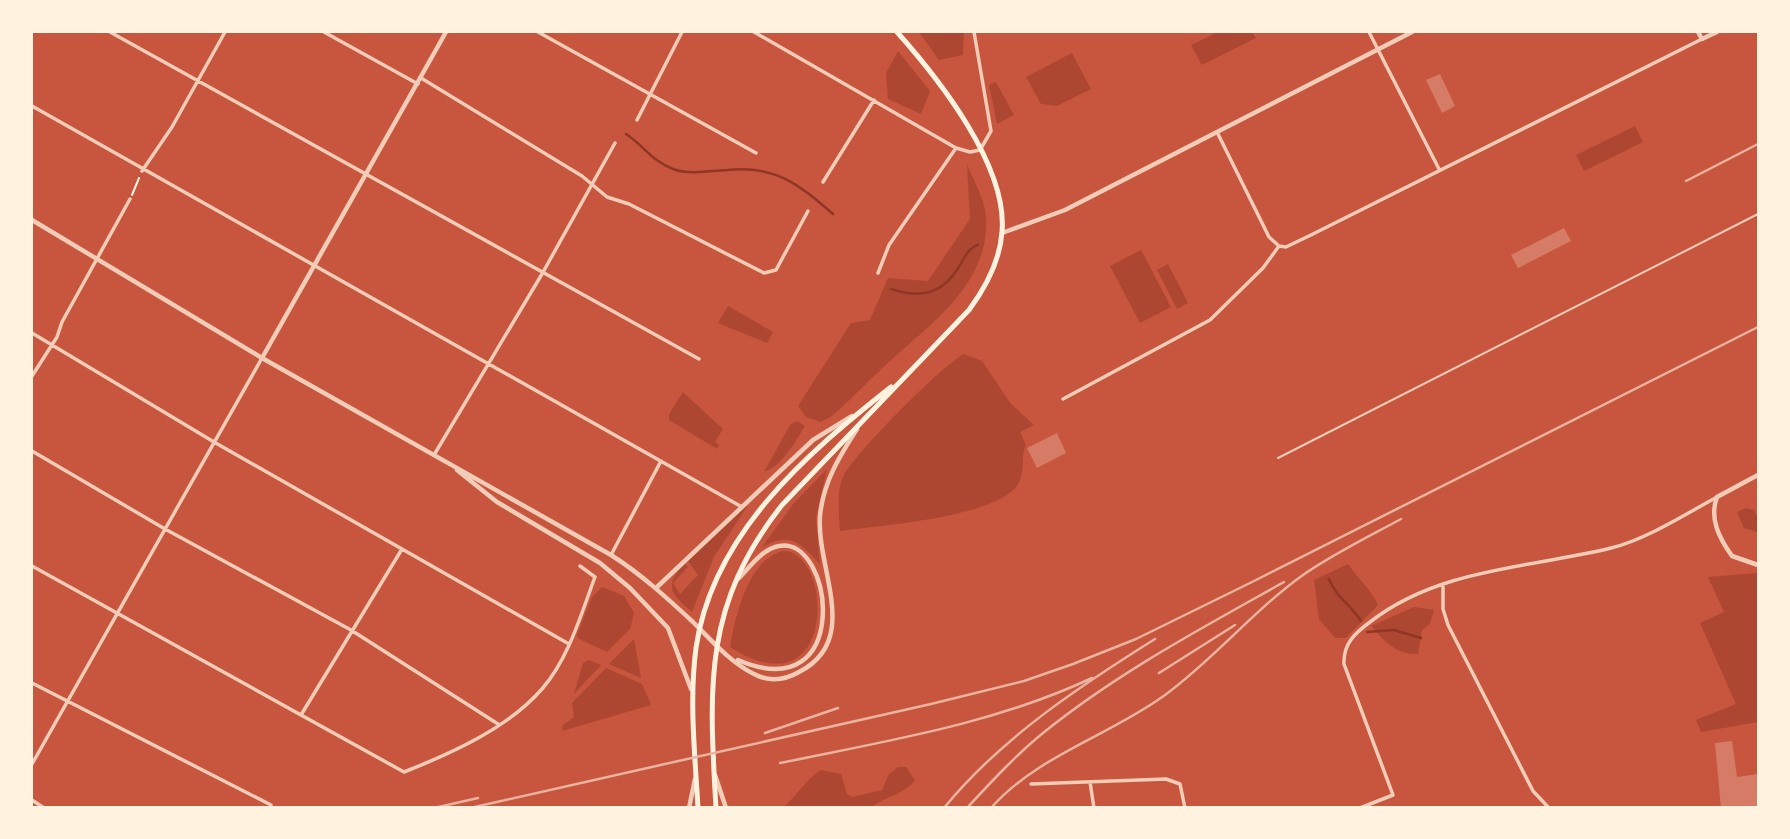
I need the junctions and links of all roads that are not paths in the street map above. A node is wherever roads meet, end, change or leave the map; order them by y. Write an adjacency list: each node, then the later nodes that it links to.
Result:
1 (110, 32): 16 (street)
2 (225, 32): 16 (street)
3 (324, 32): 17 (street)
4 (446, 32): 17 (street)
5 (538, 32): 18 (street)
6 (682, 32): 18 (street)
7 (754, 32): 19 (street)
8 (897, 32): 25 (main road)
9 (974, 32): 25 (street)
10 (1369, 32): 15 (street)
11 (1412, 32): 15 (street)
12 (1698, 32): 14 (street)
13 (1717, 32): 14 (street)
14 (1702, 39): 27 (street)
15 (1378, 49): 22 (street); 27 (street)
16 (197, 79): 28 (street); 29 (street)
17 (419, 81): 29 (street); 31 (street)
18 (651, 94): 21 (street); 26 (street)
19 (874, 100): 24 (street); 30 (street)
20 (32, 106): 28 (street)
21 (637, 120)
22 (1216, 131): 36 (street); 37 (street)
23 (615, 143): 31 (street)
24 (956, 148): 25 (street); 40 (street)
25 (980, 150): 36 (main road)
26 (756, 153)
27 (1439, 169): 37 (street)
28 (142, 171): 39 (street)
29 (366, 175): 39 (street); 41 (street)
30 (823, 182)
31 (591, 184): 33 (street); 41 (street)
32 (130, 199): 38 (street)
33 (808, 211)
34 (1759, 214): 55 (lane)
35 (32, 220): 38 (street)
36 (1002, 233): 48 (main road)
37 (1279, 246): 49 (street)
38 (96, 258): 43 (street); 44 (street)
39 (316, 266): 44 (street); 46 (street)
40 (878, 273)
41 (542, 274): 45 (street); 46 (street)
42 (32, 334): 43 (street)
43 (52, 345): 47 (street); 52 (street)
44 (262, 358): 52 (street); 54 (street)
45 (699, 359)
46 (488, 365): 54 (street); 56 (street)
47 (32, 376)
48 (904, 376): 50 (main road); 51 (main road)
49 (1063, 399)
50 (860, 412): 60 (street); 75 (main road)
51 (864, 420): 68 (main road); 73 (street)
52 (214, 442): 61 (street); 62 (street)
53 (32, 451): 61 (street)
54 (433, 455): 57 (street)
55 (1278, 458)
56 (661, 461): 60 (street); 63 (street)
57 (448, 463): 63 (street); 75 (street)
58 (1759, 475): 59 (street)
59 (1717, 497): 64 (street); 67 (street)
60 (742, 507): 69 (street)
61 (165, 529): 70 (street); 71 (street)
62 (402, 549): 71 (street); 72 (street)
63 (611, 555): 69 (street)
64 (1759, 563)
65 (32, 566): 70 (street)
66 (580, 566): 72 (street)
67 (1443, 584): 93 (street); 94 (street)
68 (733, 585): 73 (street); 80 (main road)
69 (656, 587): 73 (street)
70 (117, 613): 76 (street); 77 (street)
71 (351, 630): 77 (street); 78 (street)
72 (569, 644): 78 (street)
73 (732, 658)
74 (32, 683): 76 (street)
75 (693, 695): 81 (main road)
76 (67, 702): 79 (street); 85 (street)
77 (301, 715): 78 (street)
78 (498, 724)
79 (32, 764)
80 (713, 770): 89 (main road); 90 (street)
81 (696, 771): 87 (street); 88 (main road)
82 (1090, 782): 83 (street); 91 (street); 92 (street)
83 (1031, 784)
84 (32, 800): 86 (street)
85 (271, 805)
86 (44, 807)
87 (690, 807)
88 (698, 807)
89 (716, 807)
90 (726, 807)
91 (1094, 807)
92 (1185, 807)
93 (1360, 807)
94 (1549, 807)

